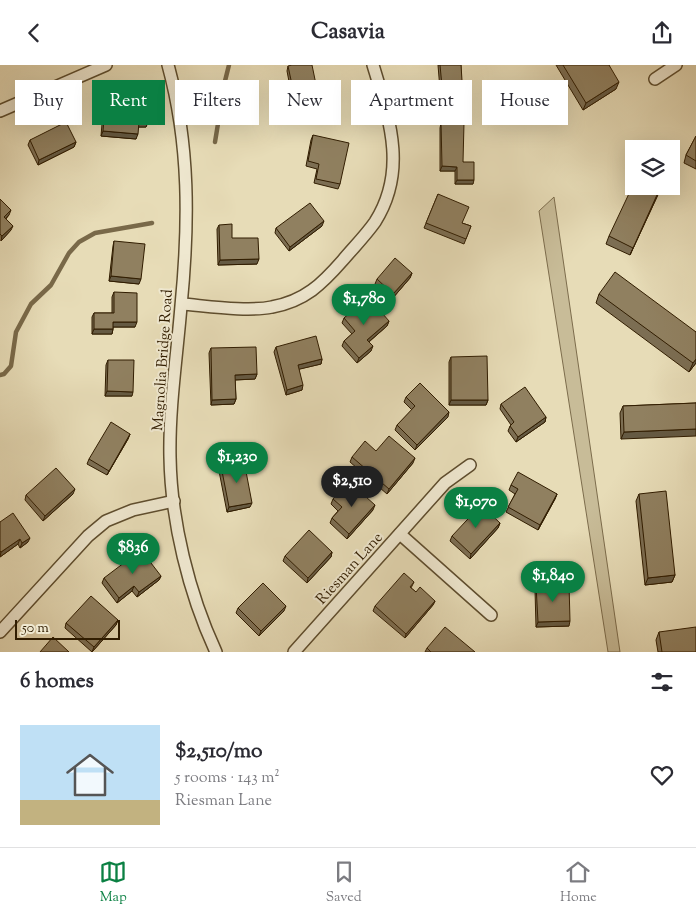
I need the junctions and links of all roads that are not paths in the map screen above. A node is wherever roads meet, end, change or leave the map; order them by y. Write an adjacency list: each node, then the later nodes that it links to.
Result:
1 (106, 65): 6 (street)
2 (168, 65): 7 (street, Magnolia Bridge Road)
3 (373, 65): 7 (street)
4 (676, 65): 5 (street)
5 (655, 79)
6 (0, 111)
7 (182, 304): 9 (street, Magnolia Bridge Road)
8 (470, 465): 10 (street, Riesman Lane)
9 (174, 501): 12 (street); 13 (street, Magnolia Bridge Road)
10 (400, 533): 11 (street); 14 (street, Riesman Lane)
11 (491, 615)
12 (0, 632)
13 (216, 652)
14 (294, 652)

